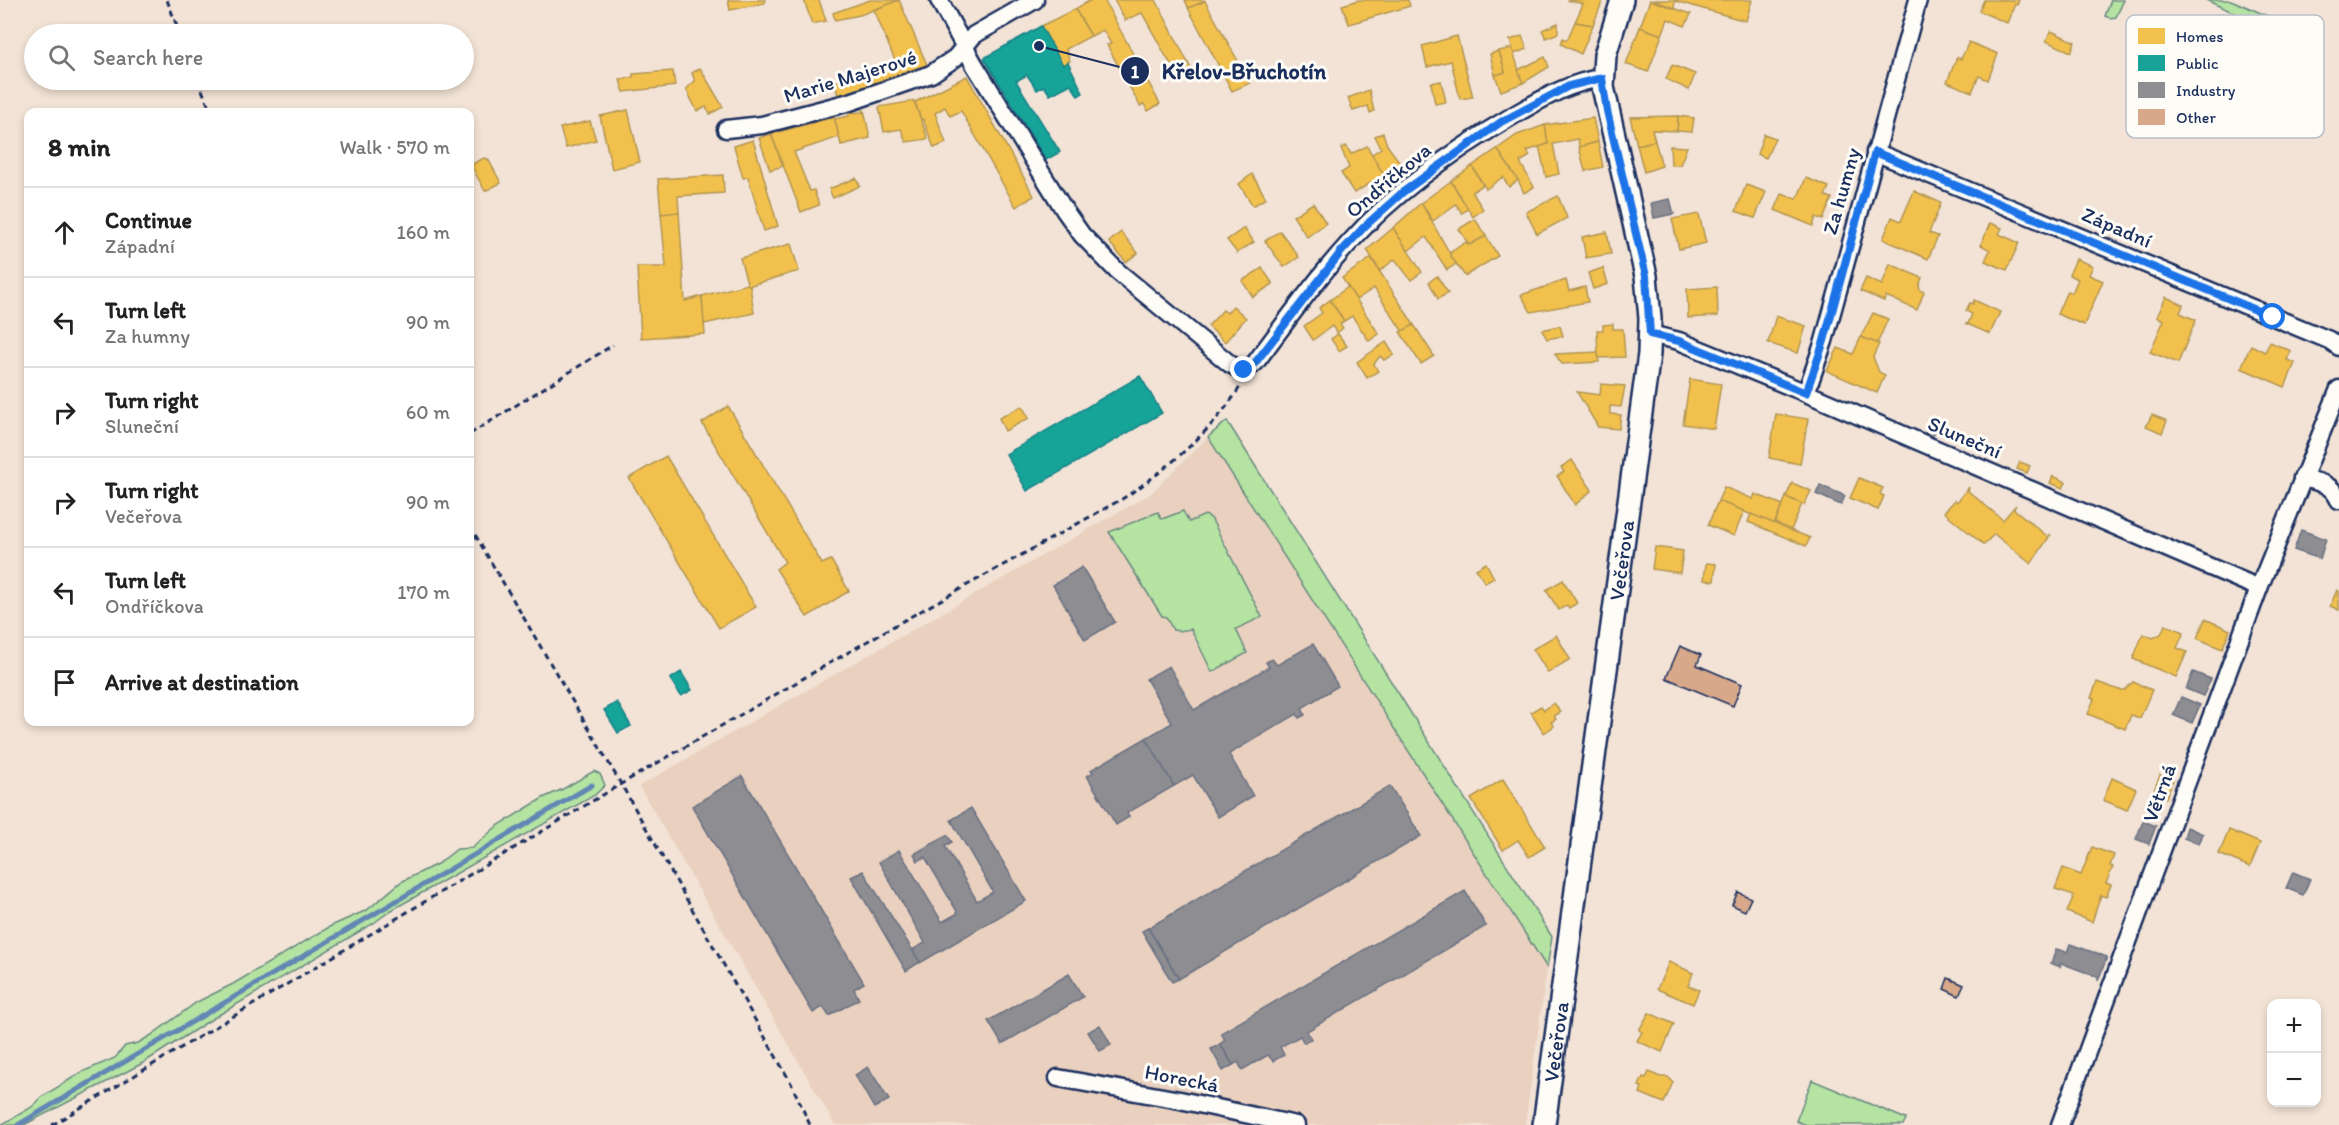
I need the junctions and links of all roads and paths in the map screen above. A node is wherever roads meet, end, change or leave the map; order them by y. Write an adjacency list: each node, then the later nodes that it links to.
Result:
1 (167, 0): 6 (path)
2 (939, 0): 7 (street)
3 (1035, 0): 7 (street, Marie Majerové)
4 (1622, 0): 8 (street, Večeřova)
5 (1918, 0): 12 (street, Za humny)
6 (176, 24)
7 (964, 48): 11 (street, Marie Majerové); 16 (street)
8 (1602, 78): 13 (street, Večeřova); 16 (street, Ondříčkova)
9 (202, 90): 10 (path)
10 (209, 108)
11 (726, 129)
12 (1875, 152): 15 (street, Západní); 18 (street, Za humny)
13 (1650, 334): 18 (street, Sluneční); 29 (street, Večeřova)
14 (613, 345): 19 (path)
15 (2339, 347)
16 (1244, 370): 24 (path)
17 (2339, 389): 20 (street)
18 (1806, 393): 23 (street, Sluneční)
19 (474, 432)
20 (2302, 478): 21 (street); 23 (street, Větrná)
21 (2339, 500)
22 (474, 533): 24 (path)
23 (2259, 588): 30 (street, Větrná)
24 (621, 784): 26 (path); 27 (path)
25 (1058, 1078): 28 (street, Horecká)
26 (52, 1125)
27 (810, 1125)
28 (1296, 1125)
29 (1544, 1125)
30 (2060, 1125)

